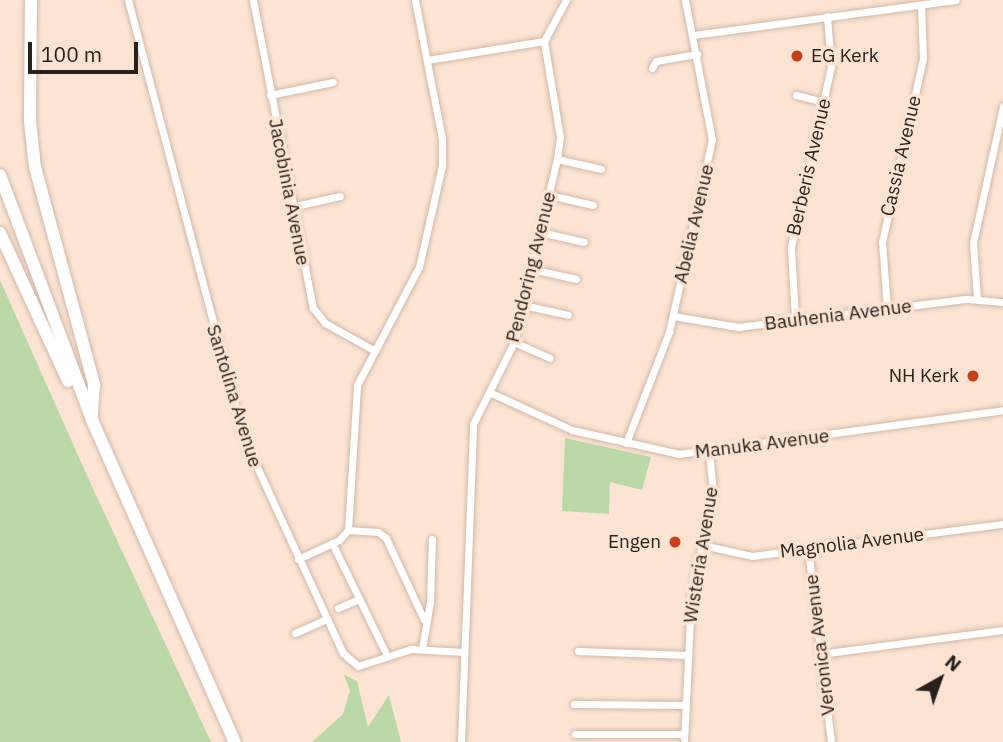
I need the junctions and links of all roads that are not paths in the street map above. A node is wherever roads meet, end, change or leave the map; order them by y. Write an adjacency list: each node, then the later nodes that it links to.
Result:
1 (31, 0): 44 (highway)
2 (128, 0): 53 (street, Santolina Avenue)
3 (253, 0): 16 (street, Jacobinia Avenue)
4 (415, 0): 13 (street)
5 (566, 0): 11 (street)
6 (685, 0): 10 (street, Abelia Avenue)
7 (956, 0): 8 (street)
8 (921, 5): 9 (street); 35 (street, Cassia Avenue)
9 (827, 16): 10 (street); 18 (street, Berberis Avenue)
10 (693, 35): 12 (street, Abelia Avenue)
11 (544, 41): 13 (street); 20 (street, Pendoring Avenue)
12 (696, 54): 14 (street); 37 (street, Abelia Avenue)
13 (426, 60): 40 (street)
14 (652, 68)
15 (333, 82): 16 (street)
16 (271, 95): 26 (street, Jacobinia Avenue)
17 (796, 95): 18 (street)
18 (824, 102): 38 (street, Berberis Avenue)
19 (1003, 106): 32 (street)
20 (557, 159): 21 (street); 23 (street, Pendoring Avenue)
21 (601, 169)
22 (0, 175): 44 (highway)
23 (548, 195): 25 (street); 27 (street, Pendoring Avenue)
24 (340, 196): 26 (street)
25 (593, 205)
26 (291, 207): 40 (street, Jacobinia Avenue)
27 (540, 232): 29 (street); 30 (street, Pendoring Avenue)
28 (0, 233): 44 (highway)
29 (584, 242)
30 (532, 270): 31 (street); 34 (street, Pendoring Avenue)
31 (576, 279)
32 (977, 298): 33 (street, Bauhenia Avenue); 35 (street, Bauhenia Avenue)
33 (1003, 302)
34 (523, 305): 36 (street); 39 (street, Pendoring Avenue)
35 (887, 308): 38 (street, Bauhenia Avenue)
36 (568, 315)
37 (673, 316): 38 (street, Bauhenia Avenue); 45 (street, Abelia Avenue)
38 (795, 319)
39 (514, 342): 41 (street); 42 (street, Pendoring Avenue)
40 (375, 351): 48 (street)
41 (550, 358)
42 (489, 392): 45 (street, Manuka Avenue); 62 (street, Pendoring Avenue)
43 (1003, 410): 46 (street, Manuka Avenue)
44 (92, 420): 70 (highway)
45 (626, 443): 46 (street, Manuka Avenue)
46 (709, 452): 51 (street, Wisteria Avenue)
47 (1003, 524): 52 (street, Magnolia Avenue)
48 (348, 530): 50 (street); 57 (street)
49 (432, 539): 57 (street)
50 (332, 543): 53 (street); 54 (street)
51 (702, 545): 52 (street, Magnolia Avenue); 63 (street, Wisteria Avenue)
52 (808, 549): 64 (street, Veronica Avenue)
53 (298, 559): 56 (street, Santolina Avenue)
54 (359, 599): 55 (street); 65 (street)
55 (338, 608)
56 (327, 619): 59 (street); 65 (street, Santolina Avenue)
57 (425, 620): 60 (street)
58 (1003, 630): 64 (street)
59 (295, 633)
60 (422, 649): 62 (street, Santolina Avenue); 65 (street, Santolina Avenue)
61 (578, 651): 63 (street)
62 (464, 652): 71 (street, Pendoring Avenue)
63 (687, 654): 67 (street, Wisteria Avenue)
64 (820, 654): 72 (street, Veronica Avenue)
65 (387, 656)
66 (574, 704): 67 (street)
67 (685, 705): 69 (street, Wisteria Avenue)
68 (575, 734): 69 (street)
69 (684, 738)
70 (235, 742)
71 (461, 742)
72 (831, 742)

